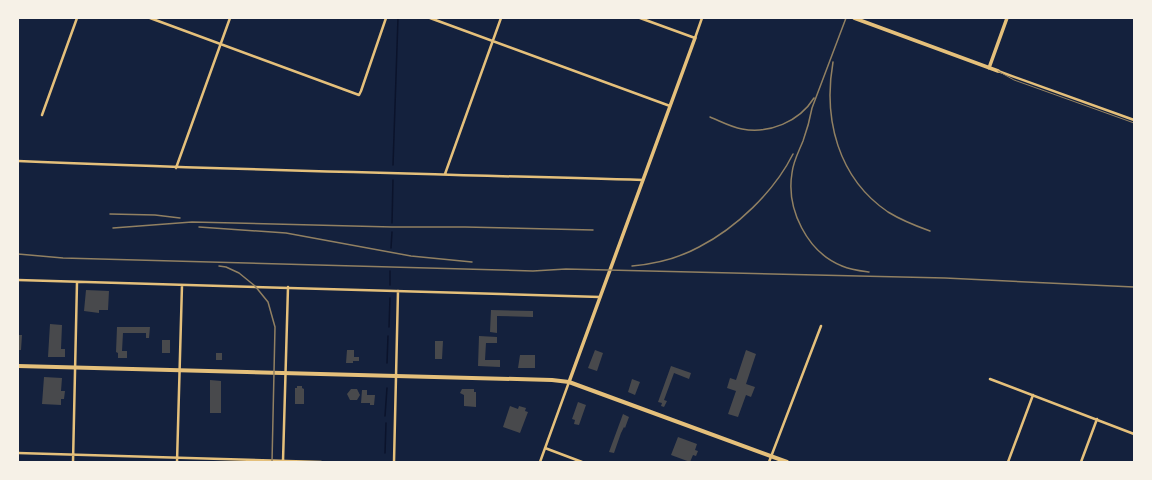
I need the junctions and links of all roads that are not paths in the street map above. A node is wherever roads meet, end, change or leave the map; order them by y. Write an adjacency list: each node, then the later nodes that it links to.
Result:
1 (77, 18): 17 (street)
2 (150, 18): 13 (street)
3 (230, 18): 13 (street)
4 (386, 18): 13 (street)
5 (430, 18): 12 (street)
6 (501, 18): 12 (street)
7 (640, 18): 11 (street)
8 (702, 18): 11 (street)
9 (856, 18): 14 (street)
10 (1007, 18): 14 (street)
11 (695, 38): 16 (street)
12 (492, 41): 16 (street); 21 (street)
13 (221, 44): 20 (street)
14 (989, 68): 15 (street)
15 (998, 71): 18 (street)
16 (670, 106): 22 (street)
17 (42, 115)
18 (1134, 120)
19 (18, 162): 20 (street)
20 (176, 168): 21 (street)
21 (445, 174): 22 (street)
22 (643, 180): 28 (street)
23 (18, 280): 24 (street)
24 (77, 282): 25 (street); 31 (street)
25 (182, 284): 26 (street); 32 (street)
26 (288, 287): 27 (street); 33 (street)
27 (398, 290): 28 (street); 34 (street)
28 (600, 297): 36 (street)
29 (821, 326): 43 (street)
30 (18, 366): 31 (main road)
31 (74, 368): 32 (main road); 42 (street)
32 (180, 371): 33 (main road); 44 (street)
33 (285, 373): 34 (main road); 45 (street)
34 (396, 376): 36 (main road); 49 (street)
35 (990, 379): 37 (street)
36 (569, 382): 40 (street); 43 (main road)
37 (1033, 395): 38 (street); 54 (street)
38 (1097, 419): 39 (street); 55 (street)
39 (1134, 434)
40 (545, 448): 50 (street); 51 (street)
41 (18, 454): 42 (street)
42 (73, 455): 44 (street); 46 (street)
43 (772, 456): 52 (street); 53 (main road)
44 (177, 458): 45 (street); 47 (street)
45 (283, 461): 48 (street)
46 (73, 462)
47 (177, 462)
48 (321, 462)
49 (394, 462)
50 (540, 462)
51 (582, 462)
52 (769, 462)
53 (787, 462)
54 (1008, 462)
55 (1081, 462)

